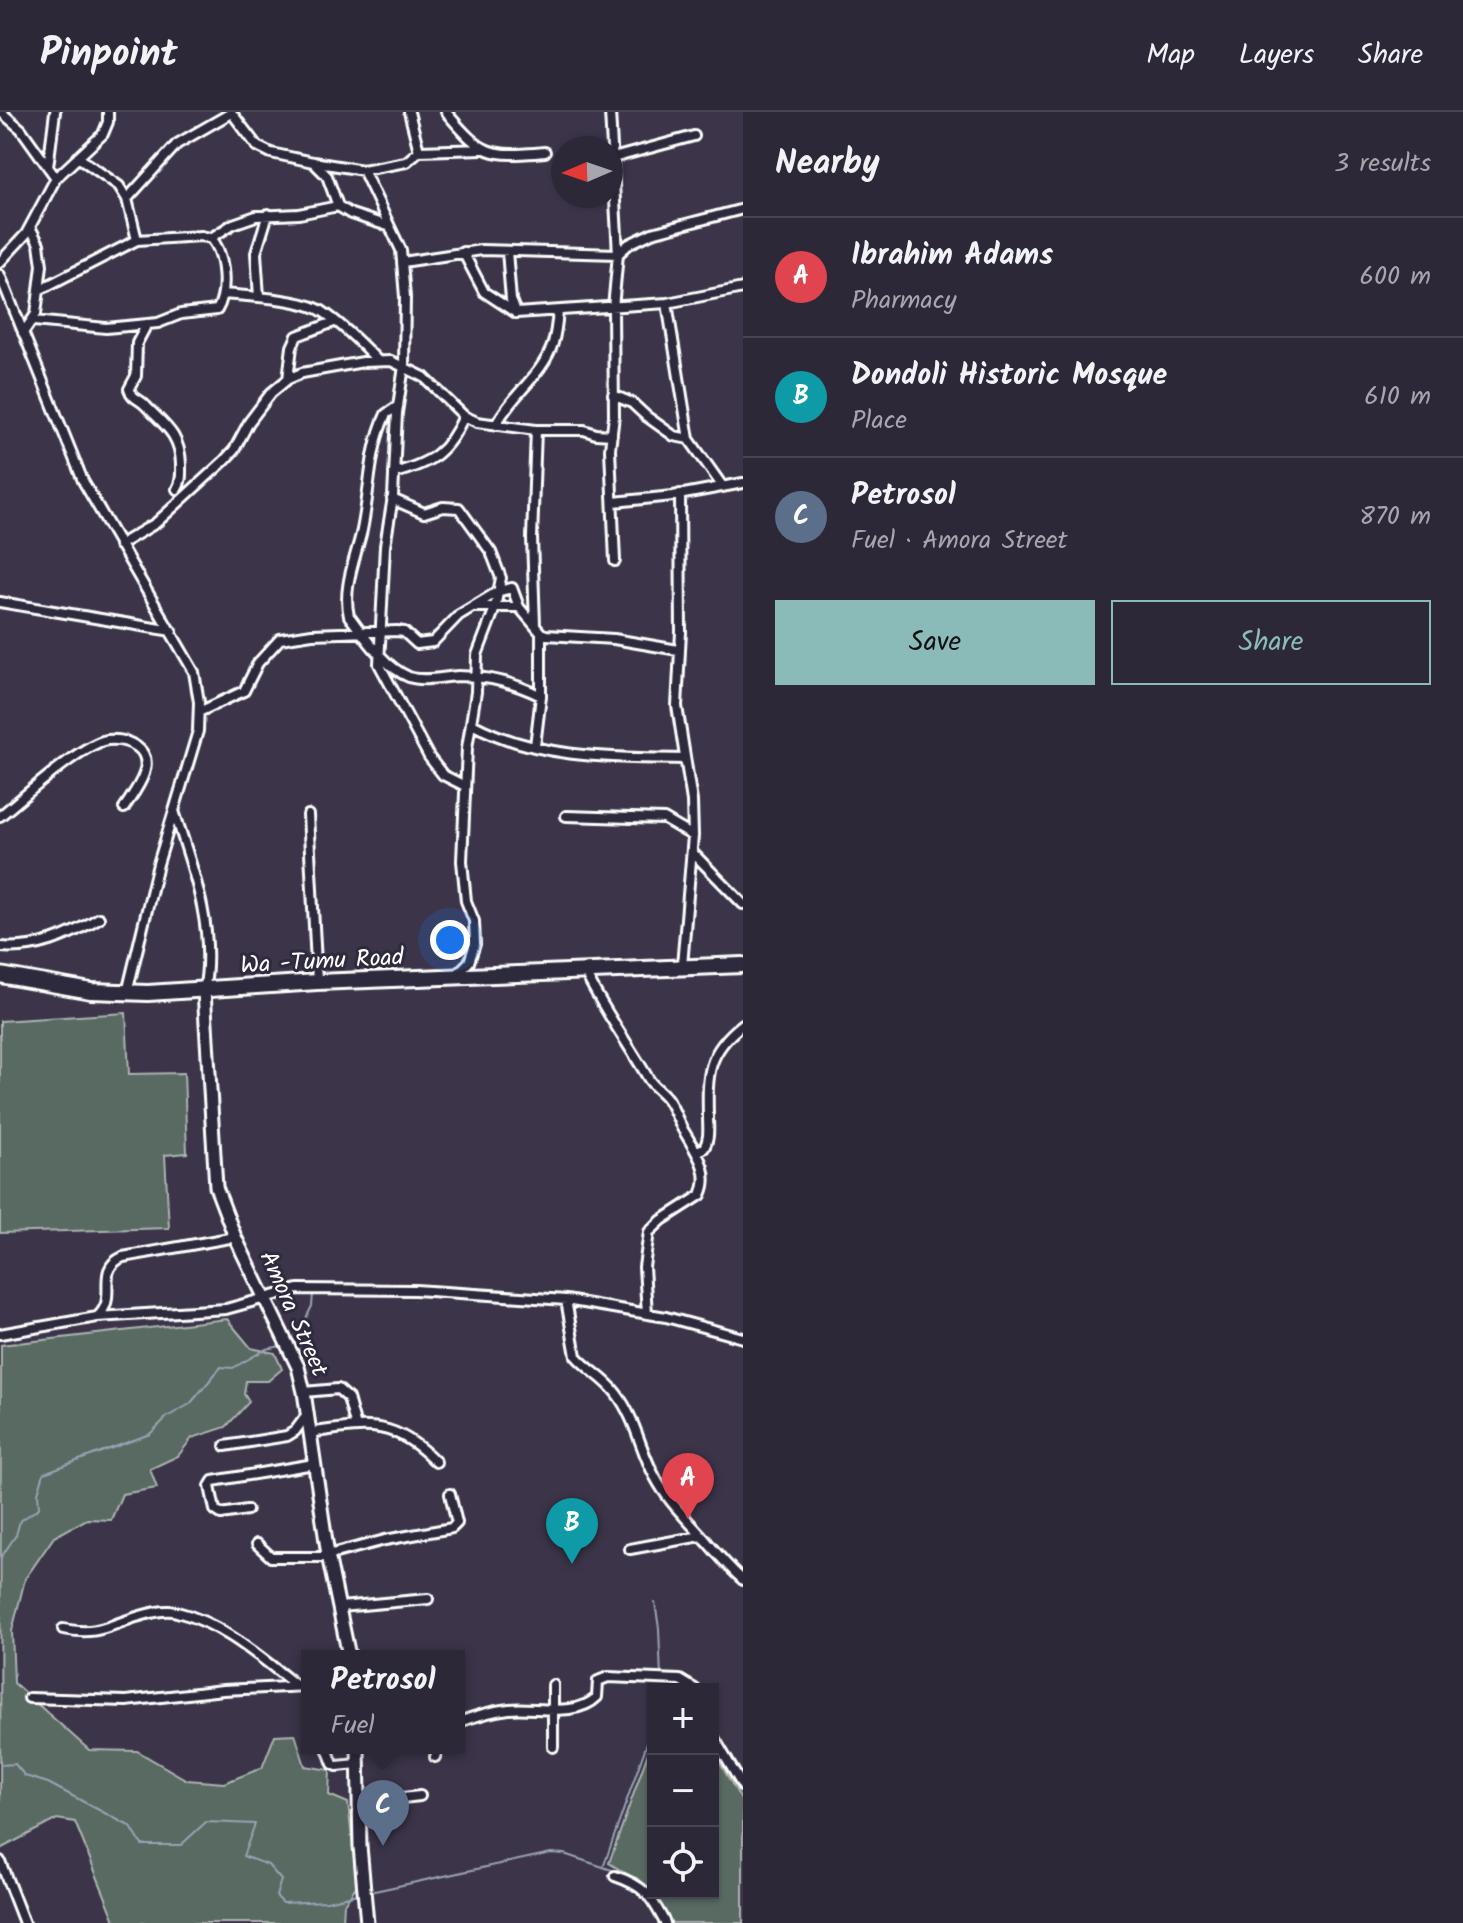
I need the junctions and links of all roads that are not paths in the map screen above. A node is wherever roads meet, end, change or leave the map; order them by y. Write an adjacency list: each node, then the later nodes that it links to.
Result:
1 (1, 112): 16 (street)
2 (55, 112): 16 (street)
3 (108, 112): 14 (street)
4 (231, 112): 15 (street); 19 (street)
5 (409, 112): 11 (street)
6 (446, 112): 10 (street)
7 (610, 112): 8 (street)
8 (612, 136)
9 (694, 136): 13 (street)
10 (484, 149): 11 (street); 12 (street)
11 (419, 151): 17 (street)
12 (545, 152)
13 (623, 155)
14 (78, 157): 18 (street); 19 (street)
15 (313, 162): 17 (street); 20 (street)
16 (48, 167): 18 (street)
17 (363, 170): 24 (street)
18 (56, 178): 25 (street)
19 (127, 199): 27 (street)
20 (338, 206): 23 (street); 24 (street)
21 (616, 208): 30 (street)
22 (743, 209): 30 (street)
23 (268, 214): 26 (street); 37 (street)
24 (388, 226): 32 (street)
25 (30, 227): 31 (street); 35 (street)
26 (211, 238): 27 (street); 36 (street)
27 (137, 240): 35 (street)
28 (507, 251): 29 (street); 30 (street); 41 (street)
29 (463, 252): 32 (street); 41 (street)
30 (618, 254): 39 (street)
31 (0, 262)
32 (403, 262): 47 (street)
33 (0, 275): 45 (street)
34 (743, 288): 38 (street)
35 (39, 290): 42 (street)
36 (223, 294): 37 (street); 44 (street)
37 (259, 297): 43 (street)
38 (667, 303): 39 (street); 55 (street)
39 (613, 308): 40 (street); 49 (street)
40 (558, 311): 41 (street); 52 (street)
41 (516, 313)
42 (34, 321): 44 (street); 45 (street)
43 (334, 322): 46 (street); 48 (street)
44 (147, 324): 59 (street)
45 (23, 333): 63 (street)
46 (378, 361): 47 (street); 48 (street)
47 (404, 366): 50 (street); 51 (street)
48 (288, 379): 63 (street)
49 (613, 395): 54 (street); 55 (street)
50 (398, 406): 56 (street); 73 (street)
51 (464, 416): 52 (street); 56 (street)
52 (496, 425): 53 (street)
53 (536, 430): 54 (street); 70 (street)
54 (612, 435): 62 (street)
55 (689, 439): 58 (street)
56 (394, 473): 61 (street)
57 (743, 483): 58 (street)
58 (723, 487): 60 (street)
59 (177, 489)
60 (680, 494): 62 (street); 74 (street)
61 (392, 499): 65 (street); 72 (street)
62 (614, 502): 64 (street)
63 (119, 545): 71 (street)
64 (615, 561)
65 (499, 591): 67 (street); 68 (street); 69 (street)
66 (0, 602): 71 (street)
67 (475, 607): 69 (street); 72 (street)
68 (519, 607): 69 (street); 70 (street)
69 (495, 608): 76 (street)
70 (538, 630): 74 (street); 77 (street)
71 (172, 631): 78 (street)
72 (379, 631): 73 (street); 75 (street)
73 (361, 632): 75 (street); 78 (street)
74 (678, 650): 81 (street)
75 (379, 652): 76 (street); 82 (street)
76 (477, 678): 77 (street); 79 (street)
77 (541, 696): 80 (street)
78 (199, 712): 84 (street)
79 (472, 724): 80 (street); 82 (street)
80 (535, 746): 81 (street)
81 (685, 759): 88 (street)
82 (465, 786): 97 (street)
83 (124, 808): 86 (street)
84 (174, 810): 99 (street); 100 (street)
85 (308, 815): 98 (street)
86 (0, 816)
87 (566, 816): 88 (street)
88 (693, 836): 89 (street)
89 (692, 852): 90 (street); 94 (street)
90 (743, 904)
91 (99, 918): 92 (street)
92 (0, 947)
93 (743, 965): 94 (highway, Wa -Tumu Road)
94 (682, 966): 95 (highway, Wa -Tumu Road)
95 (585, 971): 97 (highway, Wa -Tumu Road); 102 (street)
96 (0, 975): 100 (highway, Wa -Tumu Road)
97 (454, 977): 98 (highway, Wa -Tumu Road)
98 (317, 982): 99 (highway, Wa -Tumu Road)
99 (204, 991): 100 (highway, Wa -Tumu Road); 103 (street, Amora Street)
100 (127, 993)
101 (743, 1024): 102 (street)
102 (697, 1151): 106 (street)
103 (235, 1237): 104 (street, Amora Street); 107 (street)
104 (265, 1298): 105 (street); 107 (street); 110 (street, Amora Street)
105 (566, 1300): 106 (street); 119 (street)
106 (647, 1314): 109 (street)
107 (97, 1317): 108 (street)
108 (0, 1334)
109 (743, 1338)
110 (304, 1392): 111 (street, Amora Street); 112 (street)
111 (307, 1415): 113 (street, Amora Street); 114 (street)
112 (356, 1427): 113 (street); 115 (street)
113 (309, 1433): 116 (street, Amora Street)
114 (225, 1446)
115 (436, 1462)
116 (314, 1464): 118 (street); 122 (street, Amora Street)
117 (450, 1494): 122 (street)
118 (247, 1510)
119 (701, 1536): 121 (street); 123 (street)
120 (257, 1544): 122 (street)
121 (630, 1549)
122 (328, 1556): 125 (street, Amora Street)
123 (743, 1580)
124 (428, 1599): 125 (street)
125 (340, 1607): 127 (street, Amora Street)
126 (63, 1629): 129 (street)
127 (348, 1650)
128 (685, 1683): 133 (street)
129 (301, 1685)
130 (553, 1685): 133 (street)
131 (301, 1686): 132 (street)
132 (29, 1698)
133 (553, 1710): 134 (street); 136 (street)
134 (465, 1720)
135 (719, 1746): 140 (street)
136 (553, 1747)
137 (329, 1754): 139 (street)
138 (358, 1754): 139 (street)
139 (358, 1764): 142 (street)
140 (743, 1787)
141 (420, 1796): 142 (street)
142 (359, 1803): 146 (street)
143 (0, 1861): 145 (street)
144 (615, 1876): 147 (street)
145 (24, 1923)
146 (367, 1923)
147 (665, 1923)

